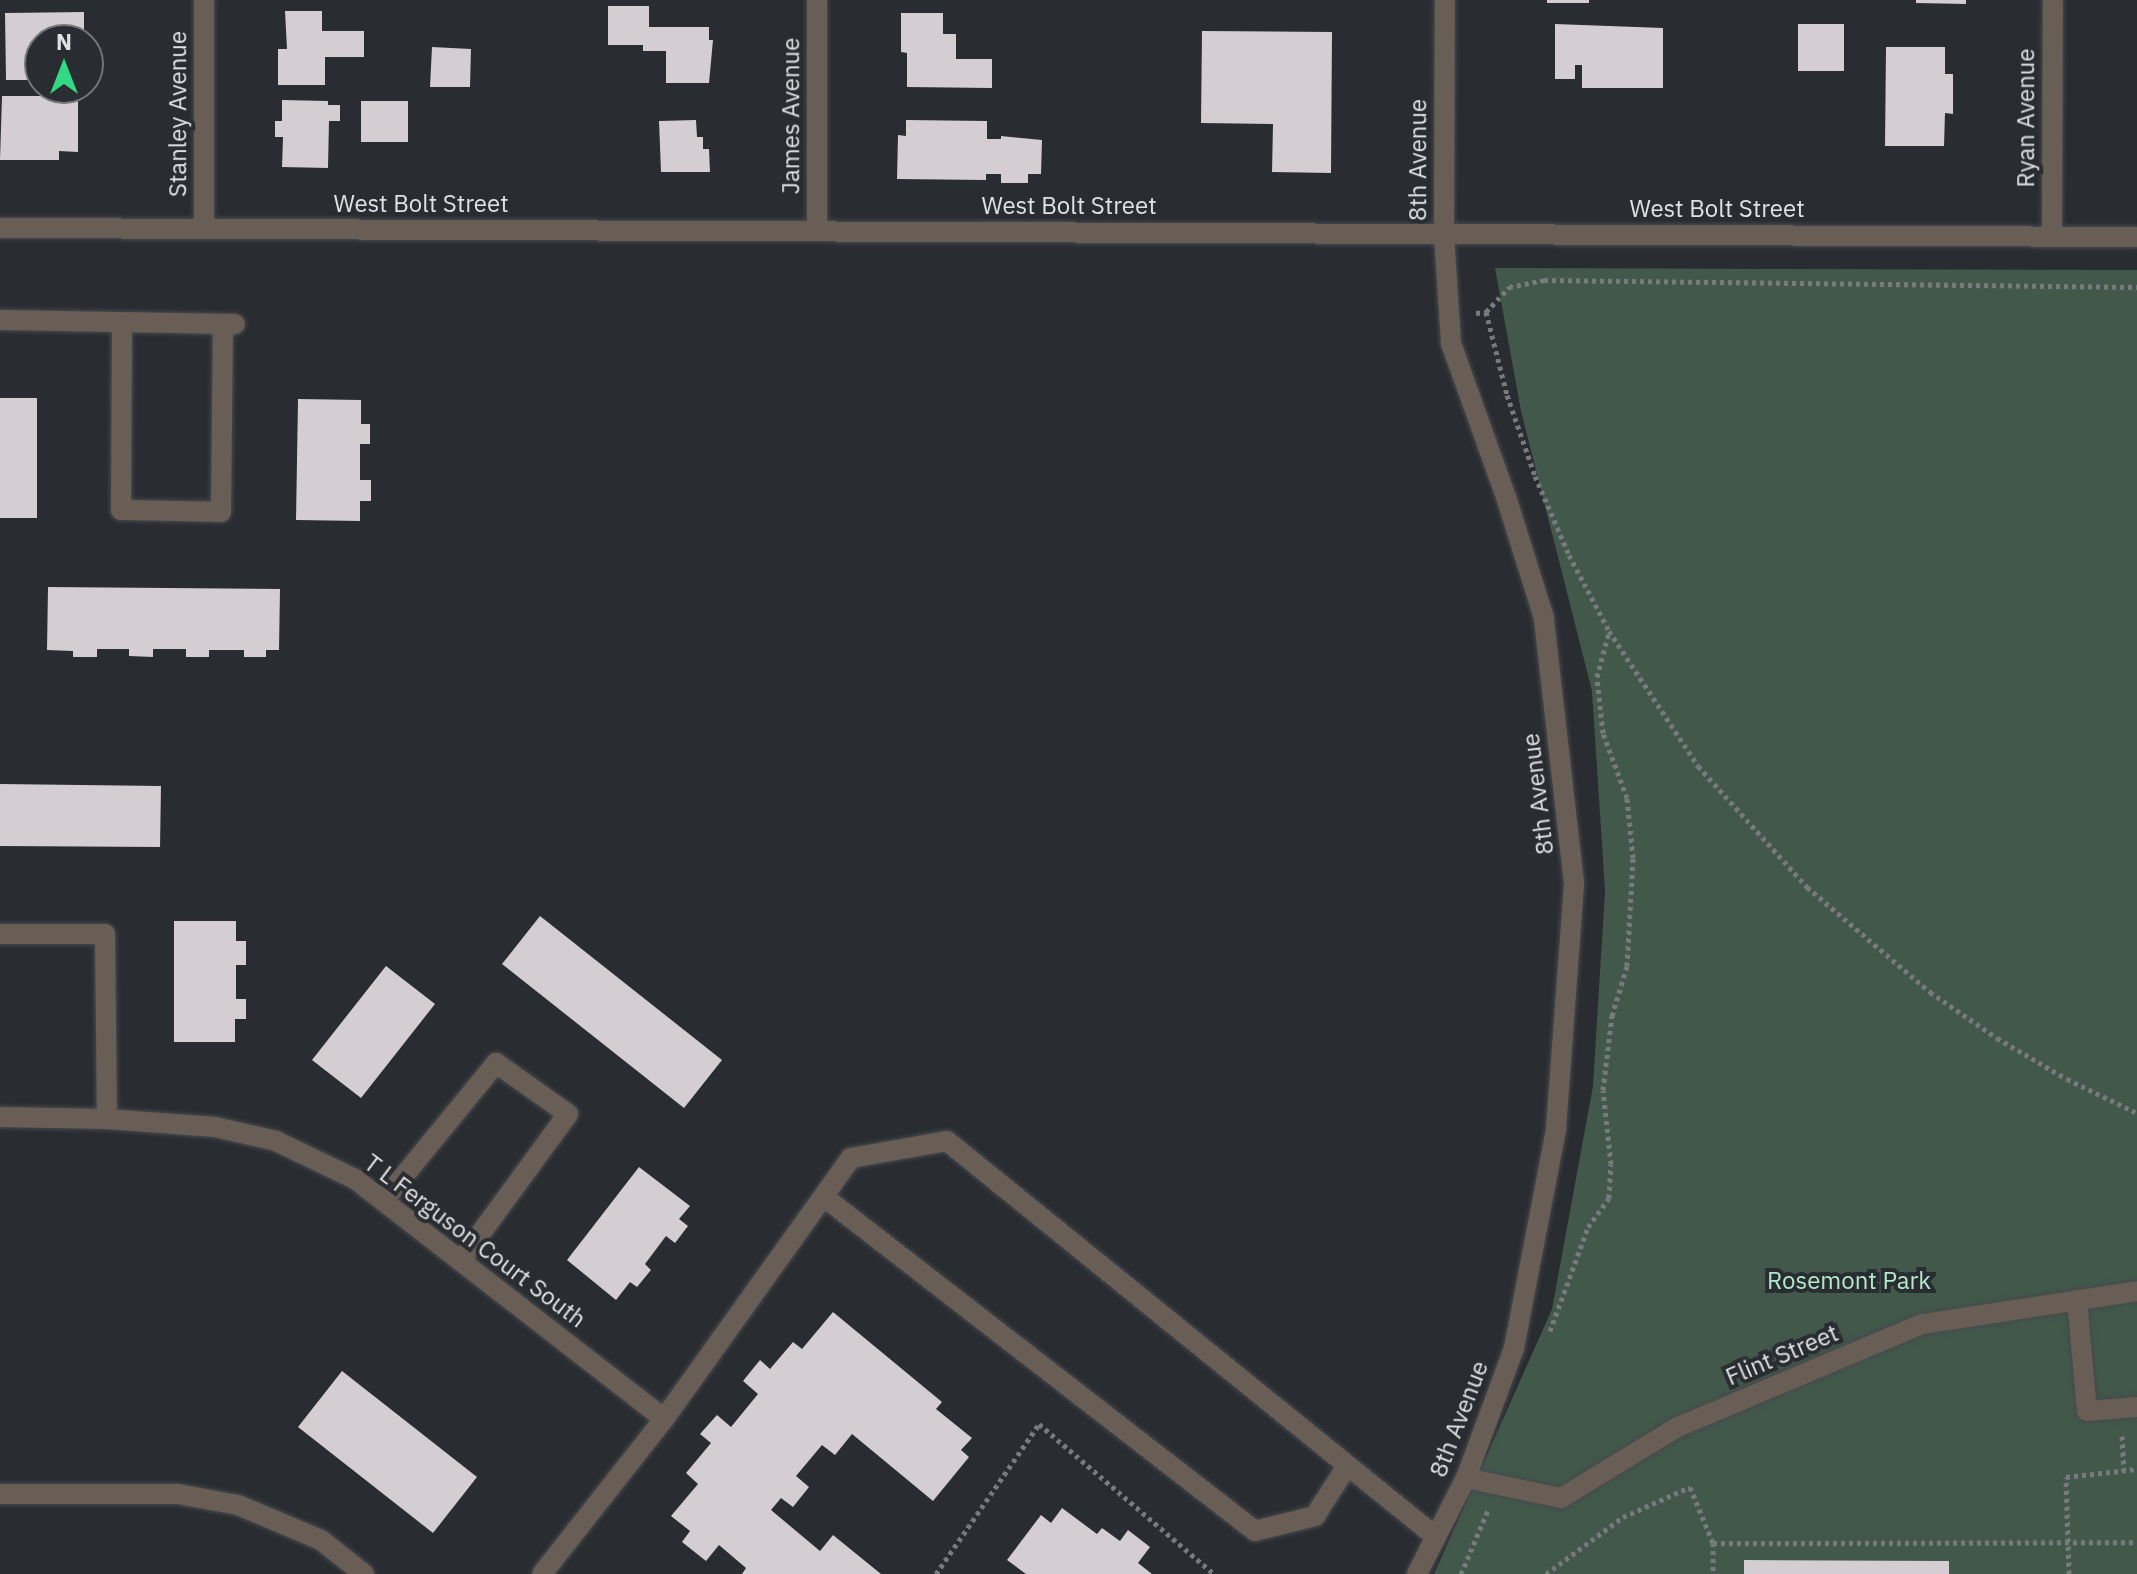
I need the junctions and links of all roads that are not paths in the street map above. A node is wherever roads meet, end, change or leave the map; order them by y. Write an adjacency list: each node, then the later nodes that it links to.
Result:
1 (204, 0): 6 (street, Stanley Avenue)
2 (817, 0): 7 (street, James Avenue)
3 (1445, 0): 8 (street, 8th Avenue)
4 (2053, 0): 9 (street, Ryan Avenue)
5 (0, 228): 6 (street, West Bolt Street)
6 (204, 229): 7 (street, West Bolt Street)
7 (817, 231): 8 (street, West Bolt Street)
8 (1444, 234): 9 (street, West Bolt Street); 24 (street, 8th Avenue)
9 (2052, 236): 10 (street, West Bolt Street)
10 (2137, 237)
11 (0, 320): 12 (street)
12 (122, 323): 12 (street)
13 (0, 934): 15 (street)
14 (0, 1117): 15 (street, T L Ferguson Court South)
15 (107, 1119): 17 (street, T L Ferguson Court South)
16 (824, 1197): 22 (street); 23 (street); 23 (street)
17 (384, 1200): 18 (street, T L Ferguson Court South); 18 (street)
18 (462, 1259): 22 (street, T L Ferguson Court South)
19 (2137, 1291): 20 (street, Flint Street)
20 (2077, 1300): 21 (street); 24 (street, Flint Street)
21 (2137, 1407)
22 (664, 1419): 28 (street)
23 (1347, 1466): 26 (street)
24 (1466, 1478): 26 (street, 8th Avenue)
25 (0, 1494): 27 (street)
26 (1436, 1537): 29 (street, 8th Avenue)
27 (364, 1574)
28 (542, 1574)
29 (1417, 1574)

